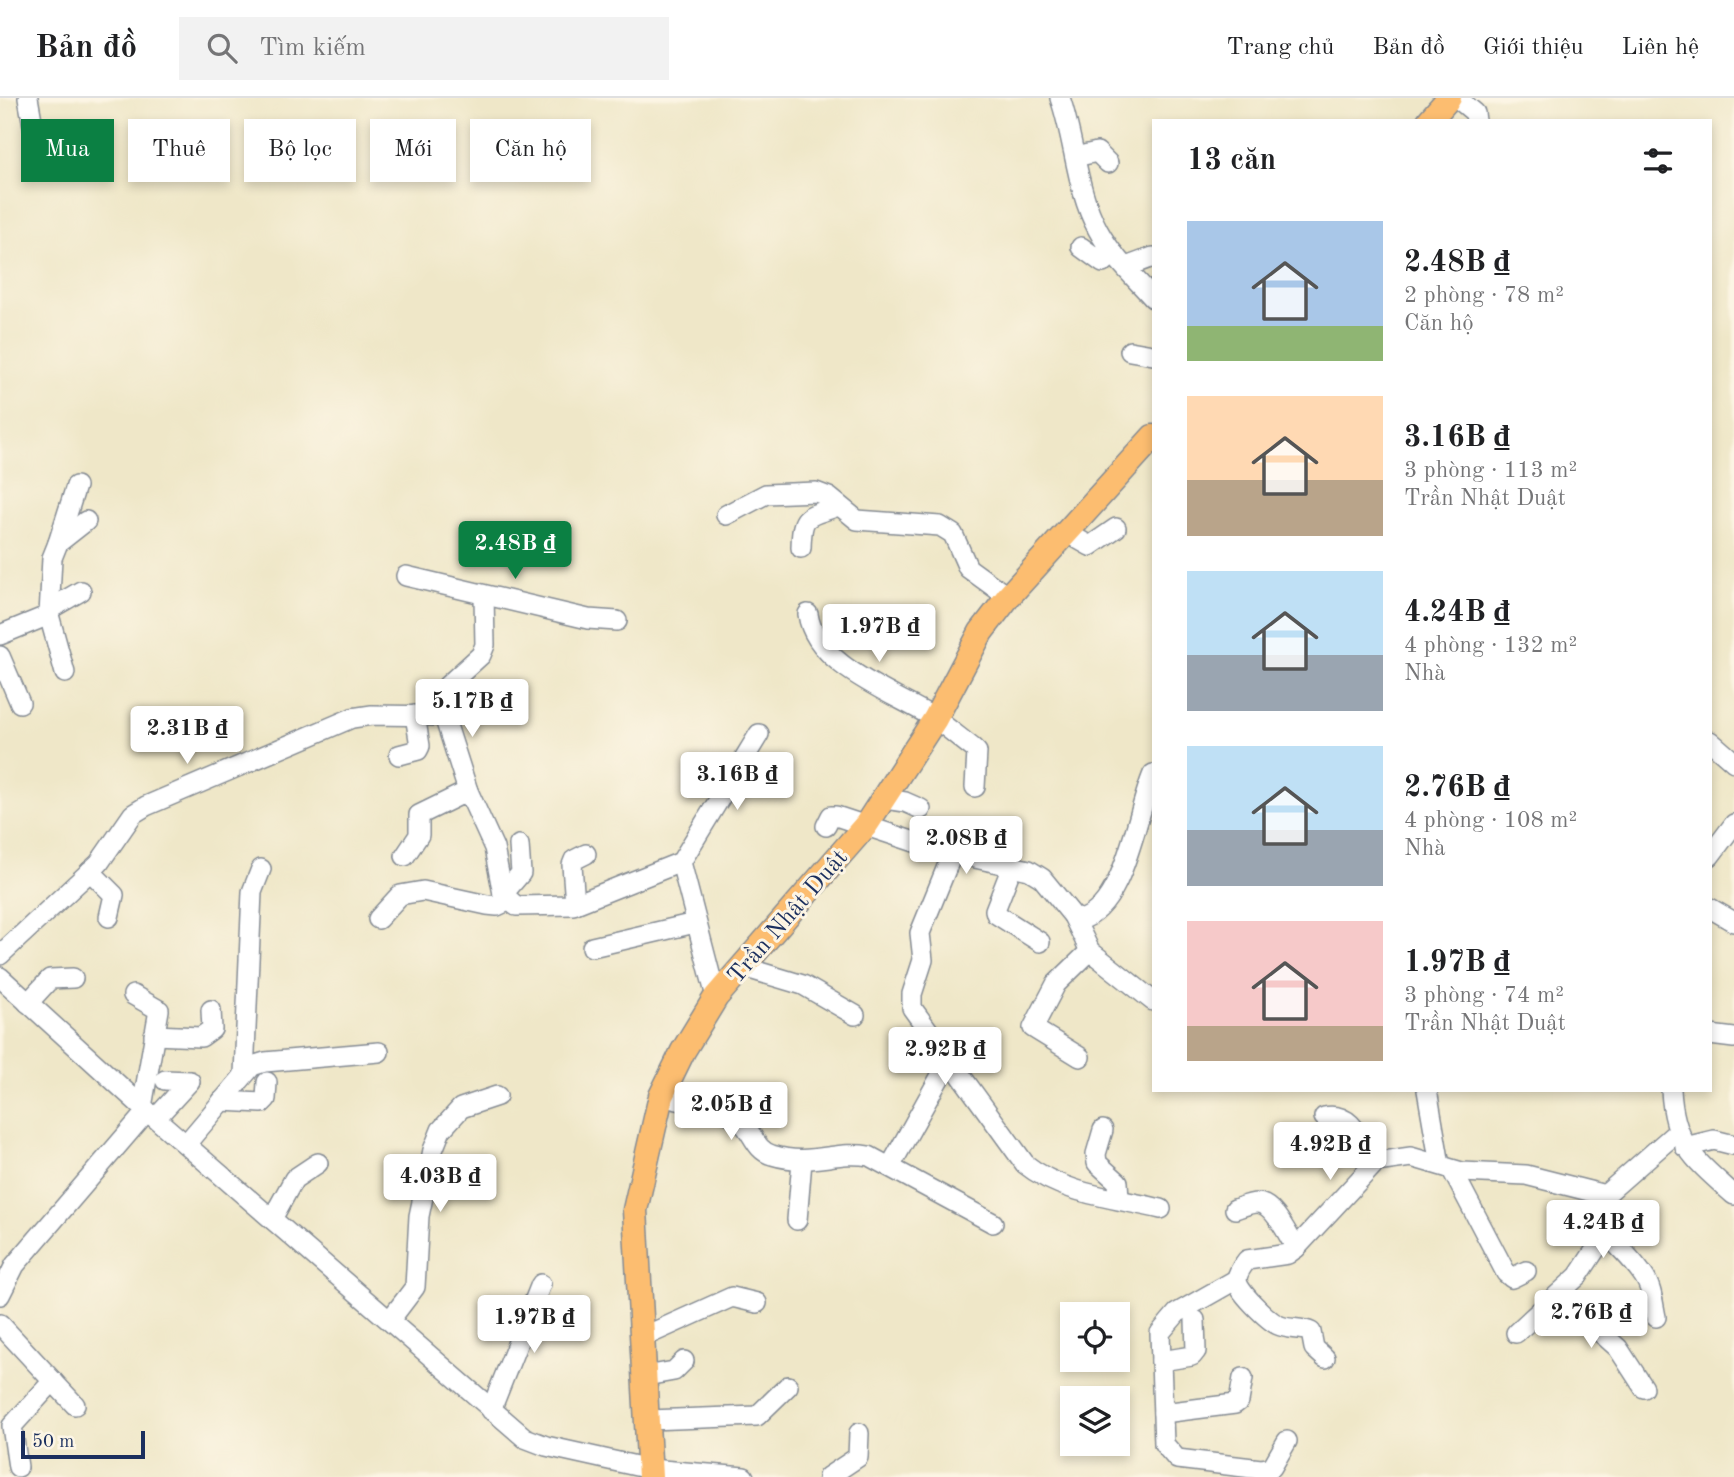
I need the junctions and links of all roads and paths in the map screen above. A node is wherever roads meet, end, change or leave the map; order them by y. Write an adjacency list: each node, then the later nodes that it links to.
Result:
1 (28, 98): 5 (street)
2 (1060, 98): 8 (street)
3 (1449, 98): 6 (main road)
4 (1457, 98): 7 (street)
5 (31, 119)
6 (1431, 119)
7 (1476, 119)
8 (1075, 157): 9 (street); 12 (street)
9 (1108, 163)
10 (1081, 247): 12 (street)
11 (1152, 257): 12 (street)
12 (1120, 261): 13 (street)
13 (1152, 297)
14 (1130, 351): 15 (street)
15 (1152, 355)
16 (1152, 438): 22 (main road, Trần Nhật Duật)
17 (76, 486): 23 (street)
18 (838, 506): 19 (street); 24 (street); 28 (street)
19 (726, 515)
20 (86, 521): 23 (street)
21 (1116, 528): 22 (street)
22 (1067, 533): 28 (main road, Trần Nhật Duật)
23 (58, 543): 29 (street)
24 (802, 548)
25 (407, 576): 27 (street)
26 (81, 591): 29 (street)
27 (484, 596): 31 (street); 37 (street)
28 (1008, 597): 38 (main road, Trần Nhật Duật)
29 (50, 612): 32 (street); 34 (street)
30 (808, 614): 38 (street)
31 (617, 621)
32 (0, 635)
33 (0, 656): 35 (street)
34 (65, 673)
35 (20, 703)
36 (415, 715): 37 (street); 41 (street); 59 (street)
37 (444, 716): 45 (street)
38 (935, 719): 44 (street); 46 (main road, Trần Nhật Duật)
39 (759, 734): 56 (street)
40 (1712, 743): 42 (street)
41 (399, 755)
42 (1734, 762)
43 (1152, 777): 63 (street)
44 (975, 786)
45 (468, 791): 55 (street); 60 (street)
46 (885, 799): 47 (street); 49 (main road, Trần Nhật Duật)
47 (921, 808)
48 (1734, 824): 53 (street)
49 (866, 825): 50 (street); 52 (street); 72 (main road, Trần Nhật Duật)
50 (826, 826)
51 (519, 845): 60 (street)
52 (953, 852): 57 (street); 86 (street)
53 (1712, 853)
54 (586, 854): 61 (street)
55 (405, 856)
56 (681, 862): 61 (street); 67 (street)
57 (1013, 864): 63 (street); 68 (street)
58 (261, 869): 87 (street)
59 (90, 871): 64 (street); 71 (street)
60 (506, 898): 61 (street); 65 (street)
61 (575, 904)
62 (1712, 909): 66 (street)
63 (1073, 916): 70 (street)
64 (109, 917)
65 (378, 919)
66 (1734, 922)
67 (695, 923): 69 (street); 76 (street)
68 (1040, 942)
69 (592, 947)
70 (1090, 951): 77 (street); 85 (street)
71 (0, 955)
72 (743, 967): 76 (main road, Trần Nhật Duật); 80 (street)
73 (73, 978): 78 (street)
74 (2, 981): 78 (street)
75 (133, 995): 81 (street)
76 (716, 997): 93 (main road, Trần Nhật Duật)
77 (1152, 1000)
78 (29, 1003): 95 (street)
79 (211, 1010): 81 (street)
80 (855, 1015)
81 (154, 1035): 95 (street)
82 (1712, 1035): 83 (street)
83 (1734, 1038)
84 (379, 1052): 87 (street)
85 (1080, 1057)
86 (950, 1059): 104 (street); 108 (street)
87 (244, 1074): 94 (street)
88 (165, 1080): 95 (street)
89 (267, 1082): 94 (street)
90 (1427, 1092): 105 (street)
91 (1671, 1092): 98 (street)
92 (497, 1096): 123 (street)
93 (661, 1096): 101 (street); 127 (main road, Trần Nhật Duật)
94 (222, 1101): 99 (street)
95 (148, 1112): 99 (street); 119 (street)
96 (1324, 1117): 103 (street)
97 (1103, 1130): 108 (street)
98 (1681, 1140): 100 (street); 106 (street); 107 (street)
99 (186, 1144): 111 (street)
100 (1734, 1146)
101 (802, 1161): 104 (street); 112 (street)
102 (318, 1163): 111 (street)
103 (1373, 1164): 105 (street); 115 (street)
104 (890, 1167): 113 (street)
105 (1446, 1168): 106 (street); 116 (street)
106 (1605, 1195): 114 (street)
107 (1734, 1195)
108 (1119, 1199): 109 (street)
109 (1161, 1209)
110 (1235, 1209): 115 (street)
111 (272, 1219): 123 (street)
112 (797, 1220)
113 (993, 1223)
114 (1607, 1232): 120 (street); 122 (street)
115 (1296, 1248): 117 (street)
116 (1526, 1271)
117 (1237, 1279): 128 (street); 130 (street)
118 (541, 1284): 137 (street)
119 (0, 1294)
120 (1558, 1295): 126 (street); 135 (street)
121 (757, 1303): 127 (street)
122 (1656, 1317)
123 (390, 1320): 137 (street)
124 (1195, 1320): 130 (street)
125 (0, 1324): 133 (street)
126 (1516, 1333)
127 (643, 1337): 131 (main road, Trần Nhật Duật)
128 (1325, 1358)
129 (684, 1361): 131 (street)
130 (1161, 1361): 138 (street)
131 (646, 1376): 139 (main road, Trần Nhật Duật)
132 (1243, 1378): 138 (street)
133 (53, 1381): 136 (street); 142 (street)
134 (788, 1386): 139 (street)
135 (1644, 1388)
136 (75, 1405)
137 (491, 1410): 143 (street)
138 (1163, 1413): 141 (street)
139 (649, 1420): 143 (main road, Trần Nhật Duật)
140 (859, 1433): 145 (street)
141 (1287, 1441)
142 (18, 1467)
143 (650, 1473): 144 (street)
144 (744, 1477)
145 (828, 1477)

